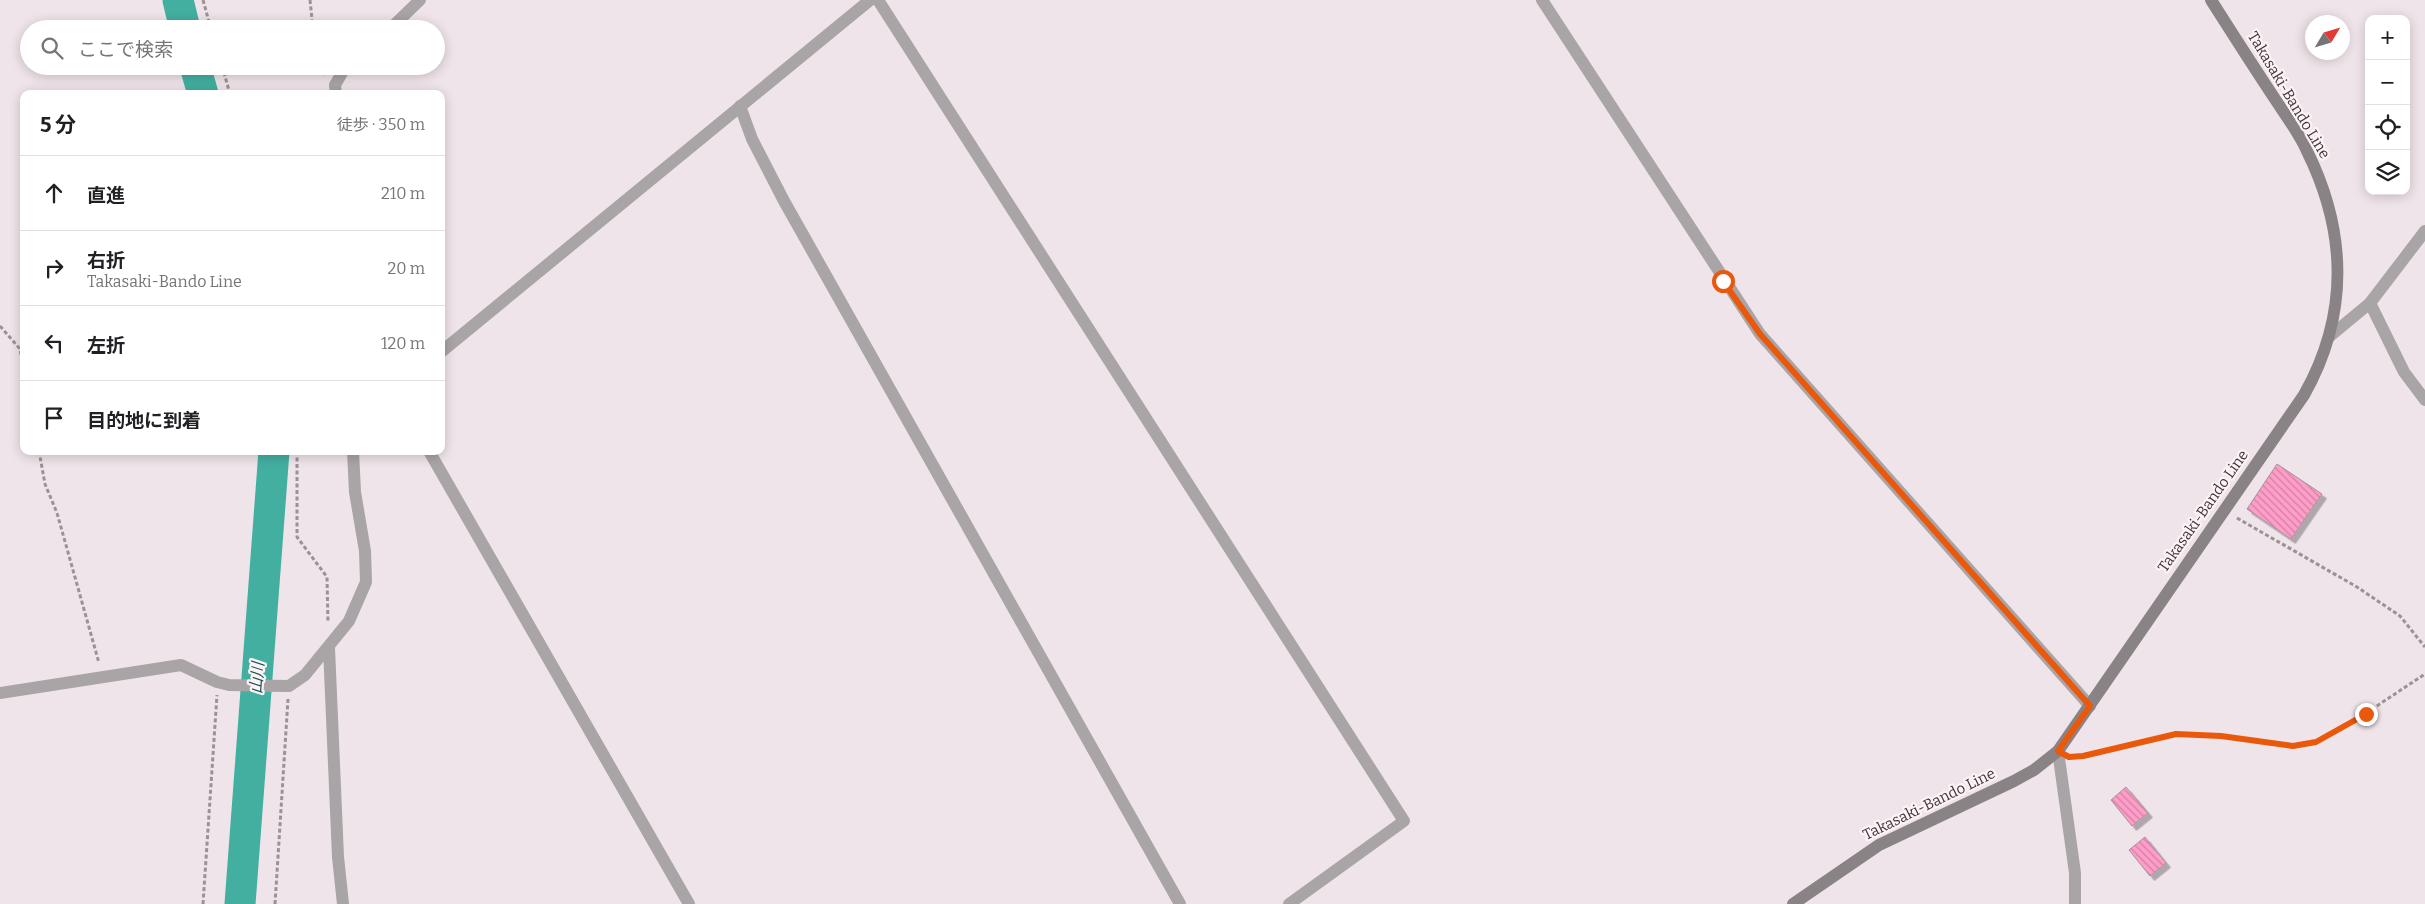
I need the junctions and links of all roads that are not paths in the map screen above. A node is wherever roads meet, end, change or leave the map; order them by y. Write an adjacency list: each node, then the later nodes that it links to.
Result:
1 (420, 0): 6 (street)
2 (870, 0): 9 (street)
3 (878, 0): 24 (street)
4 (1542, 0): 19 (street)
5 (2211, 0): 12 (main road, Takasaki-Bando Line)
6 (399, 20)
7 (341, 75): 8 (street)
8 (336, 90)
9 (740, 106): 13 (street); 23 (street)
10 (2425, 231): 11 (street)
11 (2370, 303): 12 (street); 14 (street)
12 (2329, 337): 19 (main road, Takasaki-Bando Line)
13 (445, 349)
14 (2425, 400)
15 (353, 455): 17 (street)
16 (430, 455): 22 (street)
17 (329, 648): 18 (street); 21 (street)
18 (0, 693)
19 (2090, 706): 20 (main road, Takasaki-Bando Line)
20 (2058, 751): 25 (main road, Takasaki-Bando Line); 26 (street)
21 (343, 904)
22 (689, 904)
23 (1180, 904)
24 (1289, 904)
25 (1793, 904)
26 (2075, 904)

